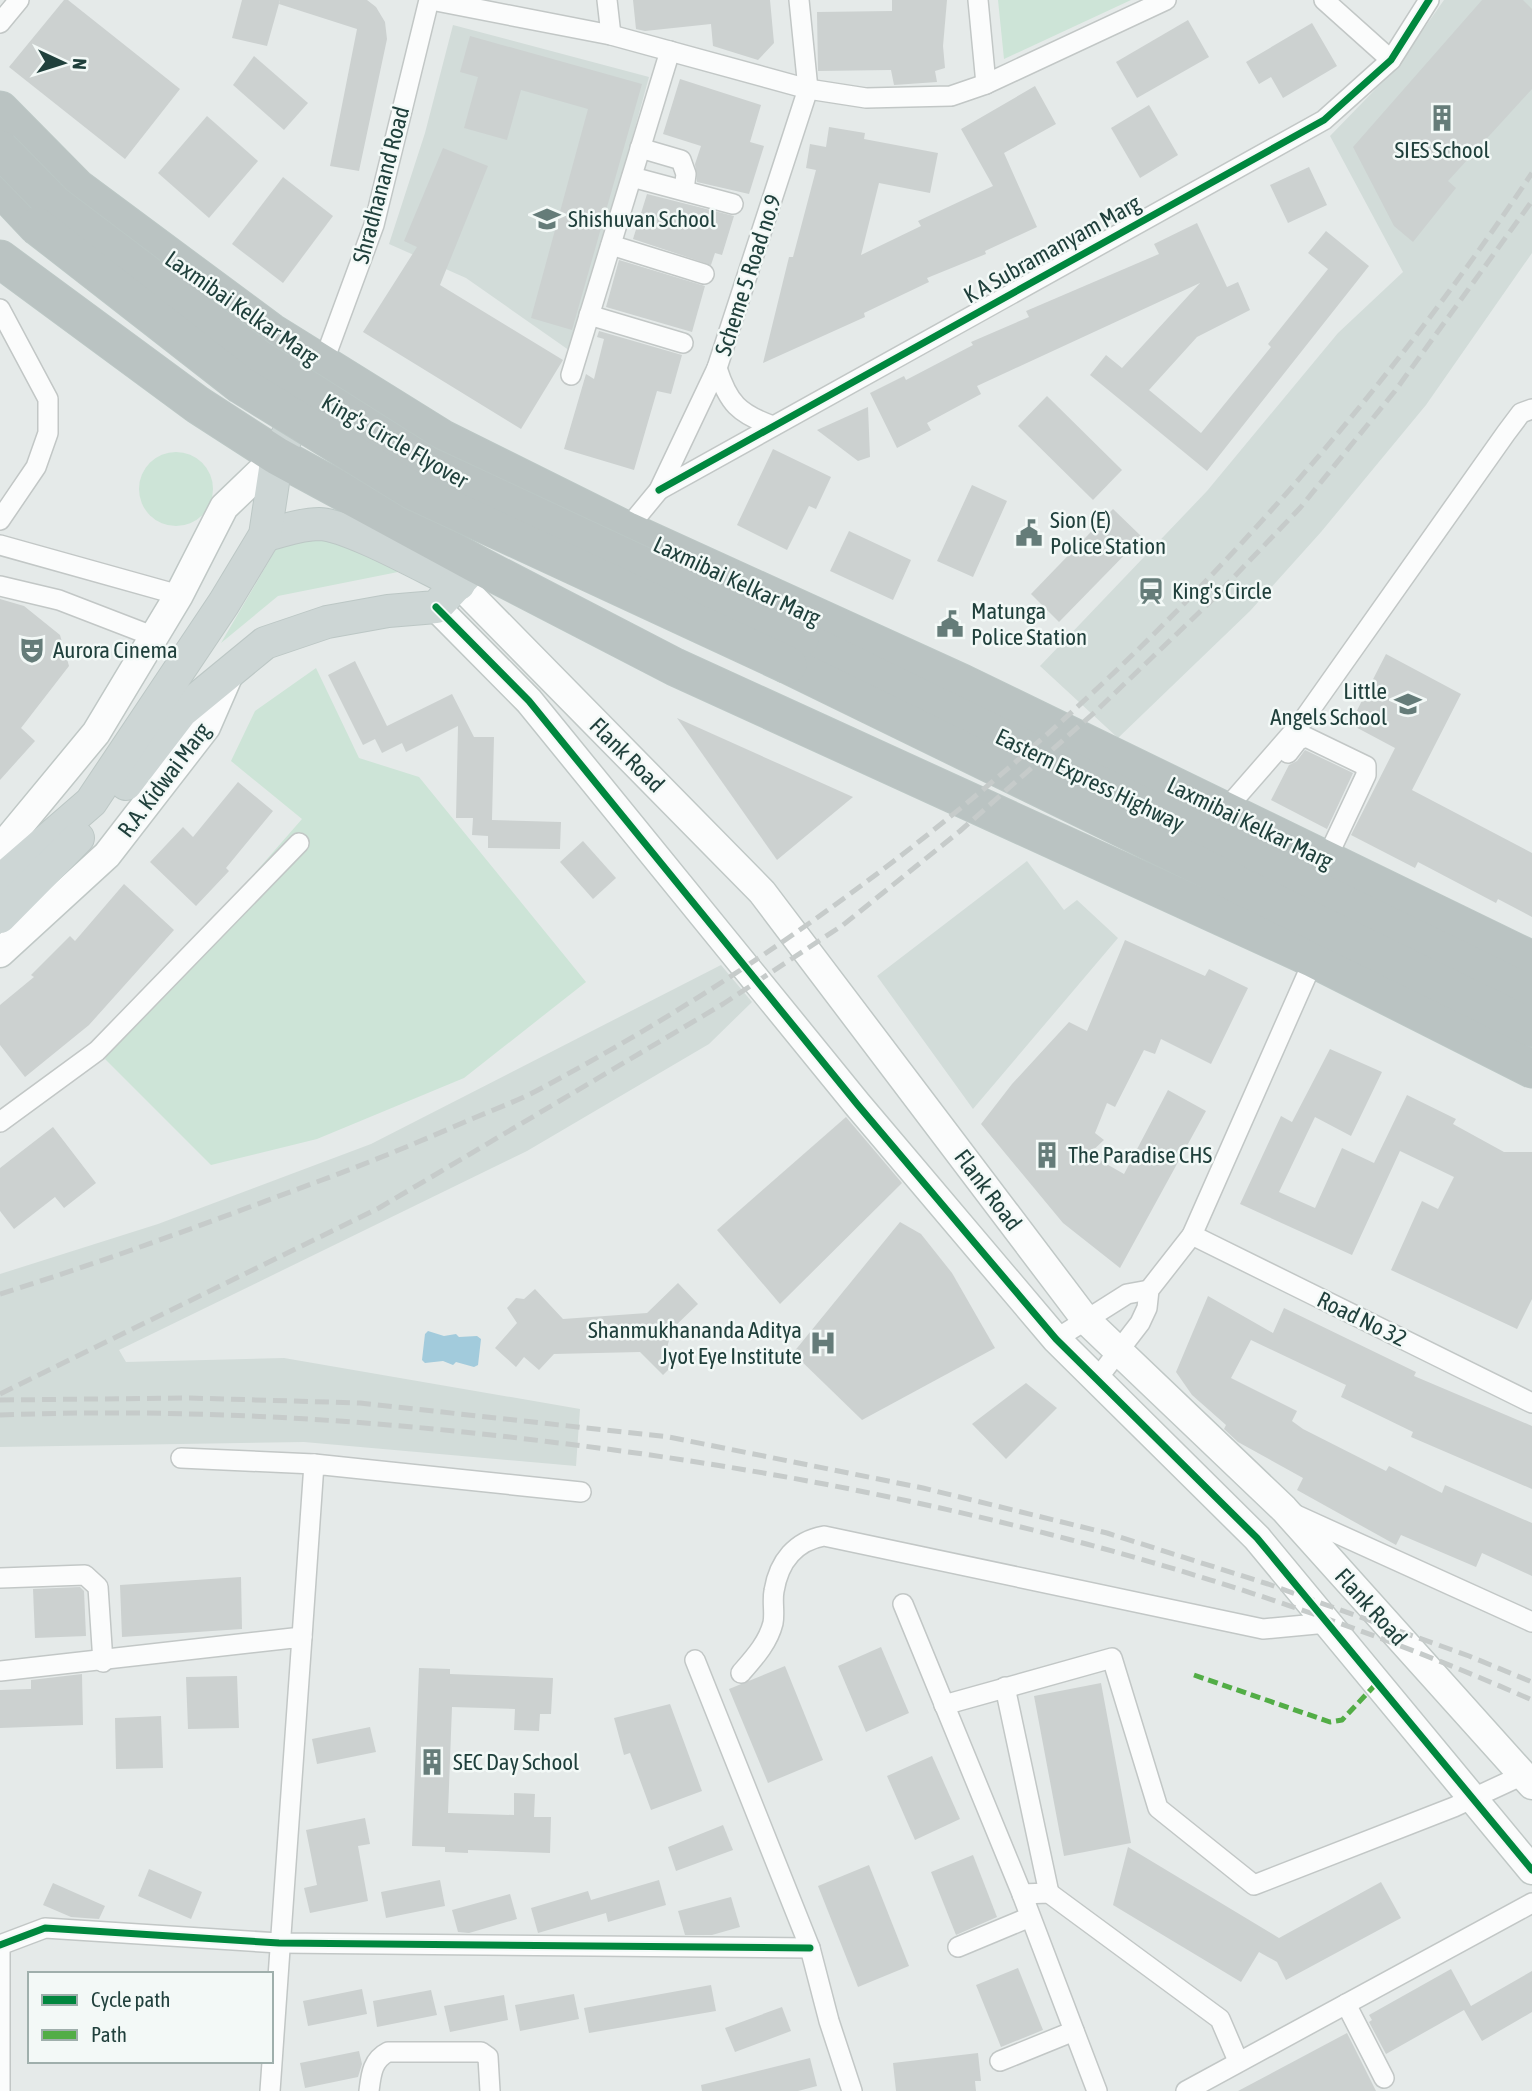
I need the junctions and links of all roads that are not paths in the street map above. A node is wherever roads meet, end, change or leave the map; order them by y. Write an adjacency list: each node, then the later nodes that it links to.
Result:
1 (19, 0): 9 (street)
2 (430, 0): 10 (street); 30 (street, Shradhanand Road)
3 (607, 0): 10 (street)
4 (799, 0): 14 (street, Scheme 5 Road no.9)
5 (978, 0): 13 (street)
6 (1166, 0): 13 (street)
7 (1324, 0): 12 (street)
8 (1429, 0): 12 (street, K A Subramanyam Marg)
9 (0, 23)
10 (611, 35): 11 (street)
11 (670, 51): 14 (street); 16 (street)
12 (1391, 60): 34 (street, K A Subramanyam Marg)
13 (986, 84): 14 (street)
14 (808, 89): 31 (street, Scheme 5 Road no.9)
15 (0, 110): 30 (highway, Laxmibai Kelkar Marg)
16 (640, 148): 18 (street); 20 (street)
17 (0, 149): 46 (highway, King's Circle Flyover, bridge)
18 (632, 177): 20 (street); 24 (street)
19 (0, 187): 23 (highway, King's Circle Flyover)
20 (684, 190): 22 (street)
21 (0, 201): 23 (highway)
22 (733, 204)
23 (37, 226): 46 (highway, King's Circle Flyover, bridge)
24 (611, 245): 26 (street); 28 (street)
25 (0, 259): 35 (highway)
26 (704, 274)
27 (0, 309): 37 (street)
28 (589, 315): 29 (street); 32 (street)
29 (683, 343)
30 (322, 366): 35 (main road); 38 (highway, Laxmibai Kelkar Marg)
31 (717, 368): 34 (street); 36 (street, Scheme 5 Road no.9)
32 (571, 375)
33 (1532, 410): 51 (street)
34 (772, 426): 36 (street, K A Subramanyam Marg)
35 (277, 456): 39 (main road); 41 (highway); 43 (street)
36 (659, 490): 38 (street, Scheme 5 Road no.9)
37 (0, 520)
38 (626, 530): 49 (highway, Laxmibai Kelkar Marg)
39 (265, 535): 41 (main road); 55 (main road)
40 (0, 545): 43 (street)
41 (467, 574): 44 (main road); 50 (highway); 67 (street, Flank Road)
42 (0, 586): 45 (street)
43 (179, 595): 45 (street)
44 (436, 607): 47 (main road, R.A. Kidwai Marg); 68 (street)
45 (155, 637): 53 (street)
46 (794, 652): 48 (highway, Eastern Express Highway)
47 (230, 672): 56 (main road); 58 (street, R.A. Kidwai Marg)
48 (854, 681): 49 (highway); 50 (highway); 57 (highway, Eastern Express Highway)
49 (962, 683): 51 (highway, Laxmibai Kelkar Marg)
50 (919, 779): 59 (highway)
51 (1232, 813): 54 (highway, Laxmibai Kelkar Marg); 54 (street)
52 (299, 843): 64 (street)
53 (0, 849)
54 (1332, 863): 57 (highway); 60 (highway, Laxmibai Kelkar Marg)
55 (0, 881)
56 (0, 917)
57 (1374, 934): 59 (highway); 61 (highway); 62 (highway)
58 (0, 953)
59 (1308, 956): 63 (highway); 65 (street)
60 (1532, 960)
61 (1532, 995)
62 (1532, 1028)
63 (1532, 1069)
64 (0, 1122)
65 (1192, 1235): 66 (street); 71 (street, Road No 32)
66 (1149, 1290): 67 (street); 69 (street)
67 (1086, 1320): 68 (street); 69 (street, Flank Road)
68 (1056, 1339): 70 (street)
69 (1118, 1351): 70 (street); 75 (street, Flank Road)
70 (1097, 1379): 79 (street)
71 (1532, 1403)
72 (181, 1458): 73 (street)
73 (314, 1464): 74 (street); 80 (street)
74 (581, 1492)
75 (1284, 1509): 78 (street); 87 (street, Flank Road)
76 (0, 1577): 82 (street)
77 (903, 1604): 86 (street)
78 (1532, 1622)
79 (1327, 1623): 84 (street); 88 (street)
80 (302, 1637): 82 (street); 94 (street)
81 (695, 1660): 97 (street)
82 (103, 1662): 83 (street)
83 (0, 1671)
84 (741, 1672)
85 (1005, 1687): 86 (street); 88 (street); 90 (street)
86 (944, 1705): 91 (street)
87 (1527, 1780): 88 (street)
88 (1473, 1799): 89 (street)
89 (1532, 1870)
90 (1049, 1893): 91 (street); 102 (street)
91 (1022, 1894): 93 (street)
92 (1532, 1903): 98 (street)
93 (1030, 1917): 96 (street); 99 (street)
94 (279, 1942): 95 (street); 97 (street); 100 (street)
95 (0, 1945): 106 (street)
96 (958, 1947)
97 (810, 1948): 110 (street)
98 (1346, 2004): 102 (street); 104 (street)
99 (1074, 2031): 101 (street); 111 (street)
100 (273, 2041)
101 (1000, 2061)
102 (1238, 2061): 105 (street)
103 (272, 2063): 107 (street)
104 (1384, 2078)
105 (1190, 2090)
106 (0, 2091)
107 (270, 2091)
108 (369, 2091): 109 (street)
109 (490, 2091)
110 (852, 2091)
111 (1097, 2091)

